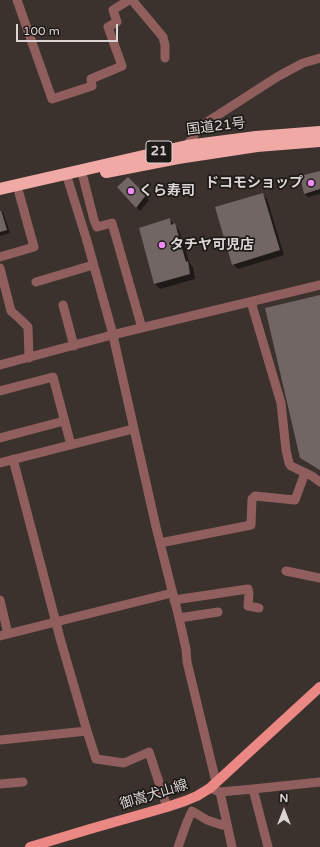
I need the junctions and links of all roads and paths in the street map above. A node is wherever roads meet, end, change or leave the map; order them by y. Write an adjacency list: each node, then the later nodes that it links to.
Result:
1 (17, 0): 2 (street)
2 (129, 0)
3 (132, 0): 4 (street)
4 (165, 58)
5 (320, 58): 8 (street)
6 (320, 132): 8 (highway, 国道21号 / 21)
7 (320, 141): 9 (highway, 国道21号 / 21)
8 (187, 146): 11 (highway, 国道21号 / 21)
9 (83, 177): 10 (highway, 国道21号 / 21); 21 (street)
10 (68, 180): 12 (highway, 国道21号 / 21); 15 (street)
11 (0, 189)
12 (19, 192): 13 (highway, 国道21号 / 21); 14 (street)
13 (0, 197)
14 (0, 257)
15 (93, 265): 17 (street); 22 (street)
16 (0, 268): 24 (street)
17 (36, 282)
18 (320, 285): 19 (street)
19 (251, 302): 21 (street); 33 (street)
20 (63, 305): 23 (street)
21 (142, 328): 22 (street)
22 (112, 335): 23 (street); 28 (street)
23 (74, 346): 24 (street)
24 (29, 358): 25 (street)
25 (0, 365)
26 (0, 391): 27 (street)
27 (64, 421): 29 (street); 30 (street)
28 (134, 428): 30 (street); 35 (street)
29 (0, 438)
30 (71, 445): 31 (street)
31 (13, 459): 32 (street); 43 (street)
32 (0, 463)
33 (305, 473): 34 (street); 35 (street)
34 (320, 482)
35 (160, 543): 38 (street)
36 (286, 571): 37 (street)
37 (320, 578)
38 (173, 597): 40 (street); 42 (street); 43 (street)
39 (0, 600): 44 (street)
40 (259, 608)
41 (218, 612): 42 (street)
42 (179, 618): 51 (street)
43 (56, 622): 44 (street); 46 (street)
44 (4, 635)
45 (320, 687): 51 (main road, 御嵩犬山線)
46 (87, 731): 47 (street); 54 (street)
47 (0, 740)
48 (23, 782): 50 (street)
49 (320, 782): 52 (street)
50 (0, 784)
51 (215, 787): 52 (street); 53 (main road, 御嵩犬山線); 56 (street)
52 (253, 789): 60 (street)
53 (182, 802): 54 (main road, 御嵩犬山線); 55 (street)
54 (167, 807): 57 (main road, 御嵩犬山線)
55 (192, 811): 56 (street); 58 (street)
56 (227, 825): 59 (street)
57 (30, 847)
58 (178, 847)
59 (232, 847)
60 (268, 847)

